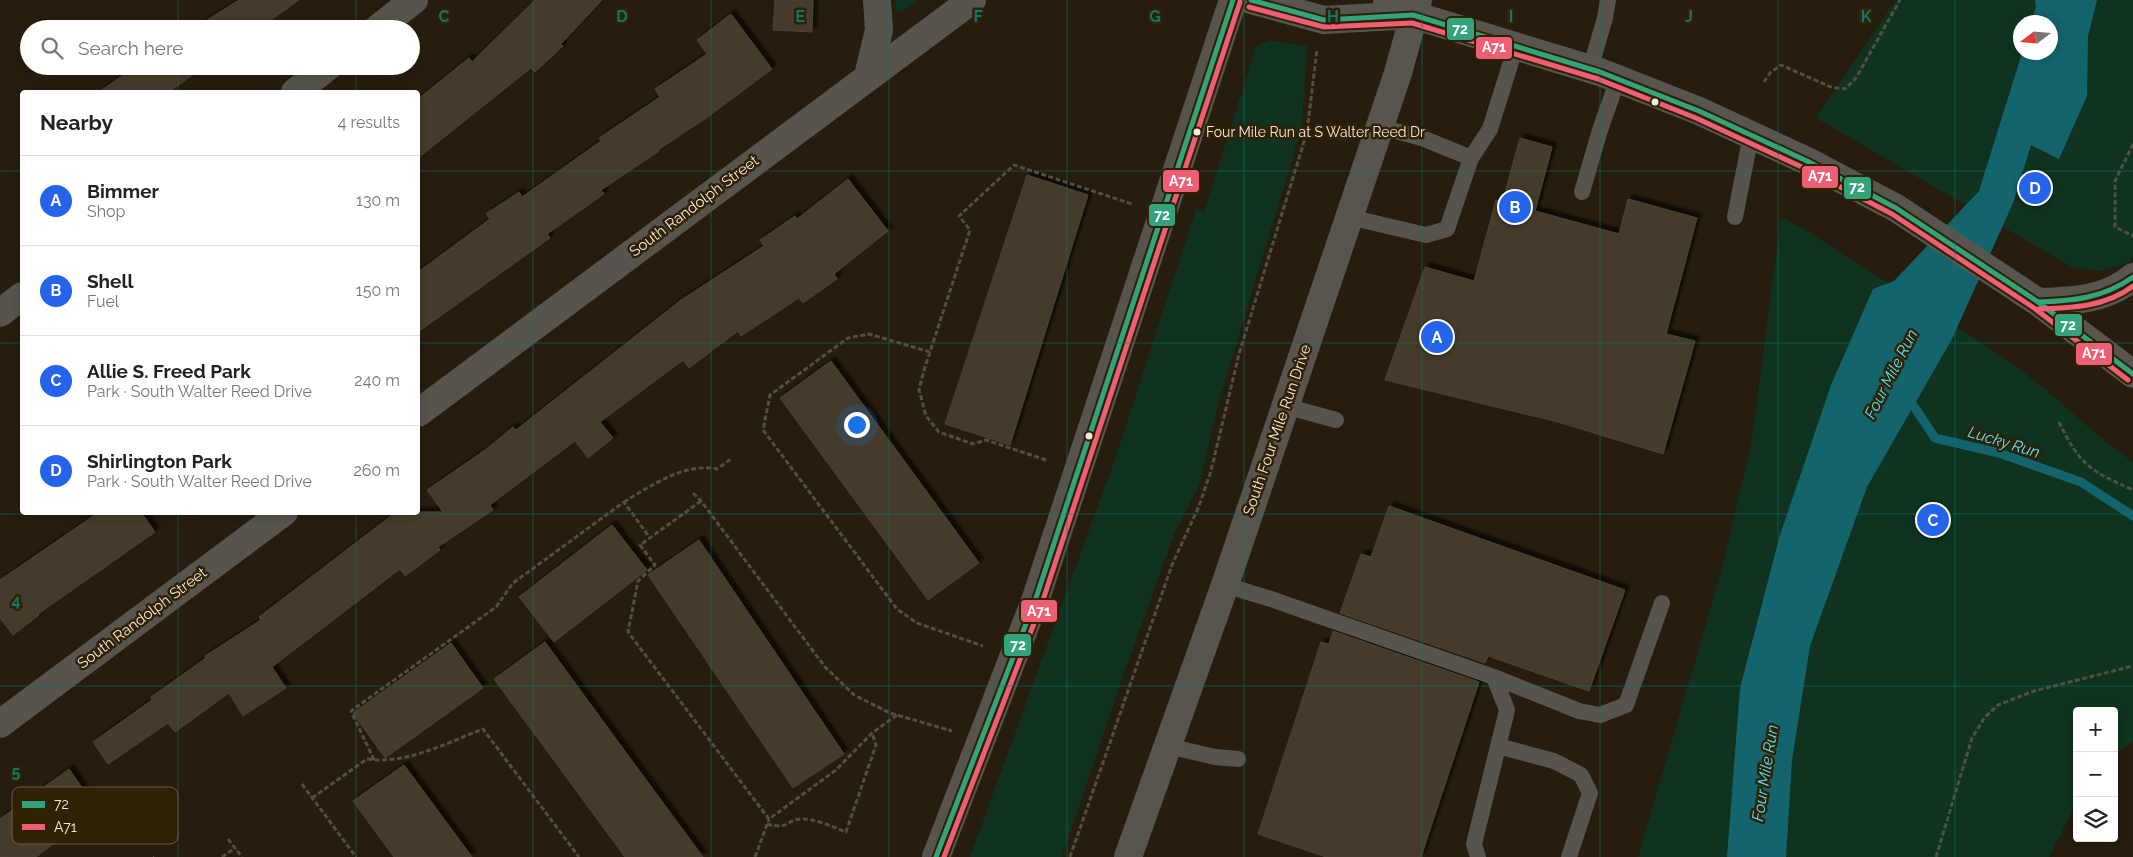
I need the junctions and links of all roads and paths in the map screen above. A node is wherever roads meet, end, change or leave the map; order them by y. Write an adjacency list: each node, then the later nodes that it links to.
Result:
1 (414, 0): 10 (street)
2 (877, 0): 15 (street)
3 (972, 0): 15 (street, South Randolph Street)
4 (1233, 0): 70 (street)
5 (1251, 0): 9 (main road)
6 (1387, 0): 9 (main road)
7 (1608, 0): 13 (lane)
8 (1900, 0): 17 (path)
9 (1416, 7): 12 (main road); 19 (main road, South Four Mile Run Drive)
10 (388, 20)
11 (1317, 46): 71 (path)
12 (1516, 46): 13 (main road); 22 (lane)
13 (1590, 69): 16 (main road)
14 (317, 75): 18 (street)
15 (868, 76): 35 (street, South Randolph Street)
16 (1618, 79): 20 (main road); 23 (lane)
17 (1764, 82)
18 (298, 90)
19 (1380, 127): 22 (lane); 25 (main road, South Four Mile Run Drive)
20 (1751, 134): 26 (lane); 30 (main road)
21 (2133, 144): 27 (path)
22 (1471, 158): 25 (lane)
23 (1582, 192)
24 (1132, 204): 32 (path)
25 (1350, 217): 34 (main road, South Four Mile Run Drive)
26 (1735, 217)
27 (2133, 236)
28 (2133, 277): 30 (main road)
29 (20, 298): 31 (street)
30 (2045, 305): 33 (main road)
31 (0, 313)
32 (930, 352): 39 (path); 48 (path)
33 (2133, 374)
34 (1286, 406): 36 (lane); 46 (main road, South Four Mile Run Drive)
35 (420, 412)
36 (1336, 420)
37 (2059, 422): 40 (path)
38 (731, 459): 43 (path)
39 (1046, 460)
40 (2133, 490)
41 (693, 493): 42 (path)
42 (701, 501): 45 (path); 51 (path)
43 (624, 502): 45 (path); 58 (path)
44 (280, 515): 52 (street, South Randolph Street)
45 (650, 538): 61 (path)
46 (1225, 585): 50 (lane); 55 (main road, South Four Mile Run Drive)
47 (1662, 604): 50 (lane)
48 (983, 646)
49 (2133, 666): 75 (path)
50 (1494, 677): 56 (lane)
51 (897, 715): 53 (path); 54 (path)
52 (0, 724)
53 (952, 731)
54 (872, 734): 61 (path); 62 (path)
55 (1168, 746): 57 (lane); 72 (main road, South Four Mile Run Drive)
56 (1498, 746): 73 (lane); 74 (lane)
57 (1238, 759)
58 (374, 760): 60 (path); 68 (path)
59 (302, 784): 60 (path)
60 (312, 798): 67 (path)
61 (769, 819): 62 (path)
62 (767, 824): 69 (path)
63 (228, 839): 64 (path)
64 (235, 848): 65 (path); 66 (path)
65 (222, 857)
66 (242, 857)
67 (356, 857)
68 (579, 857)
69 (755, 857)
70 (936, 857)
71 (1070, 857)
72 (1128, 857)
73 (1478, 857)
74 (1569, 857)
75 (1936, 857)

